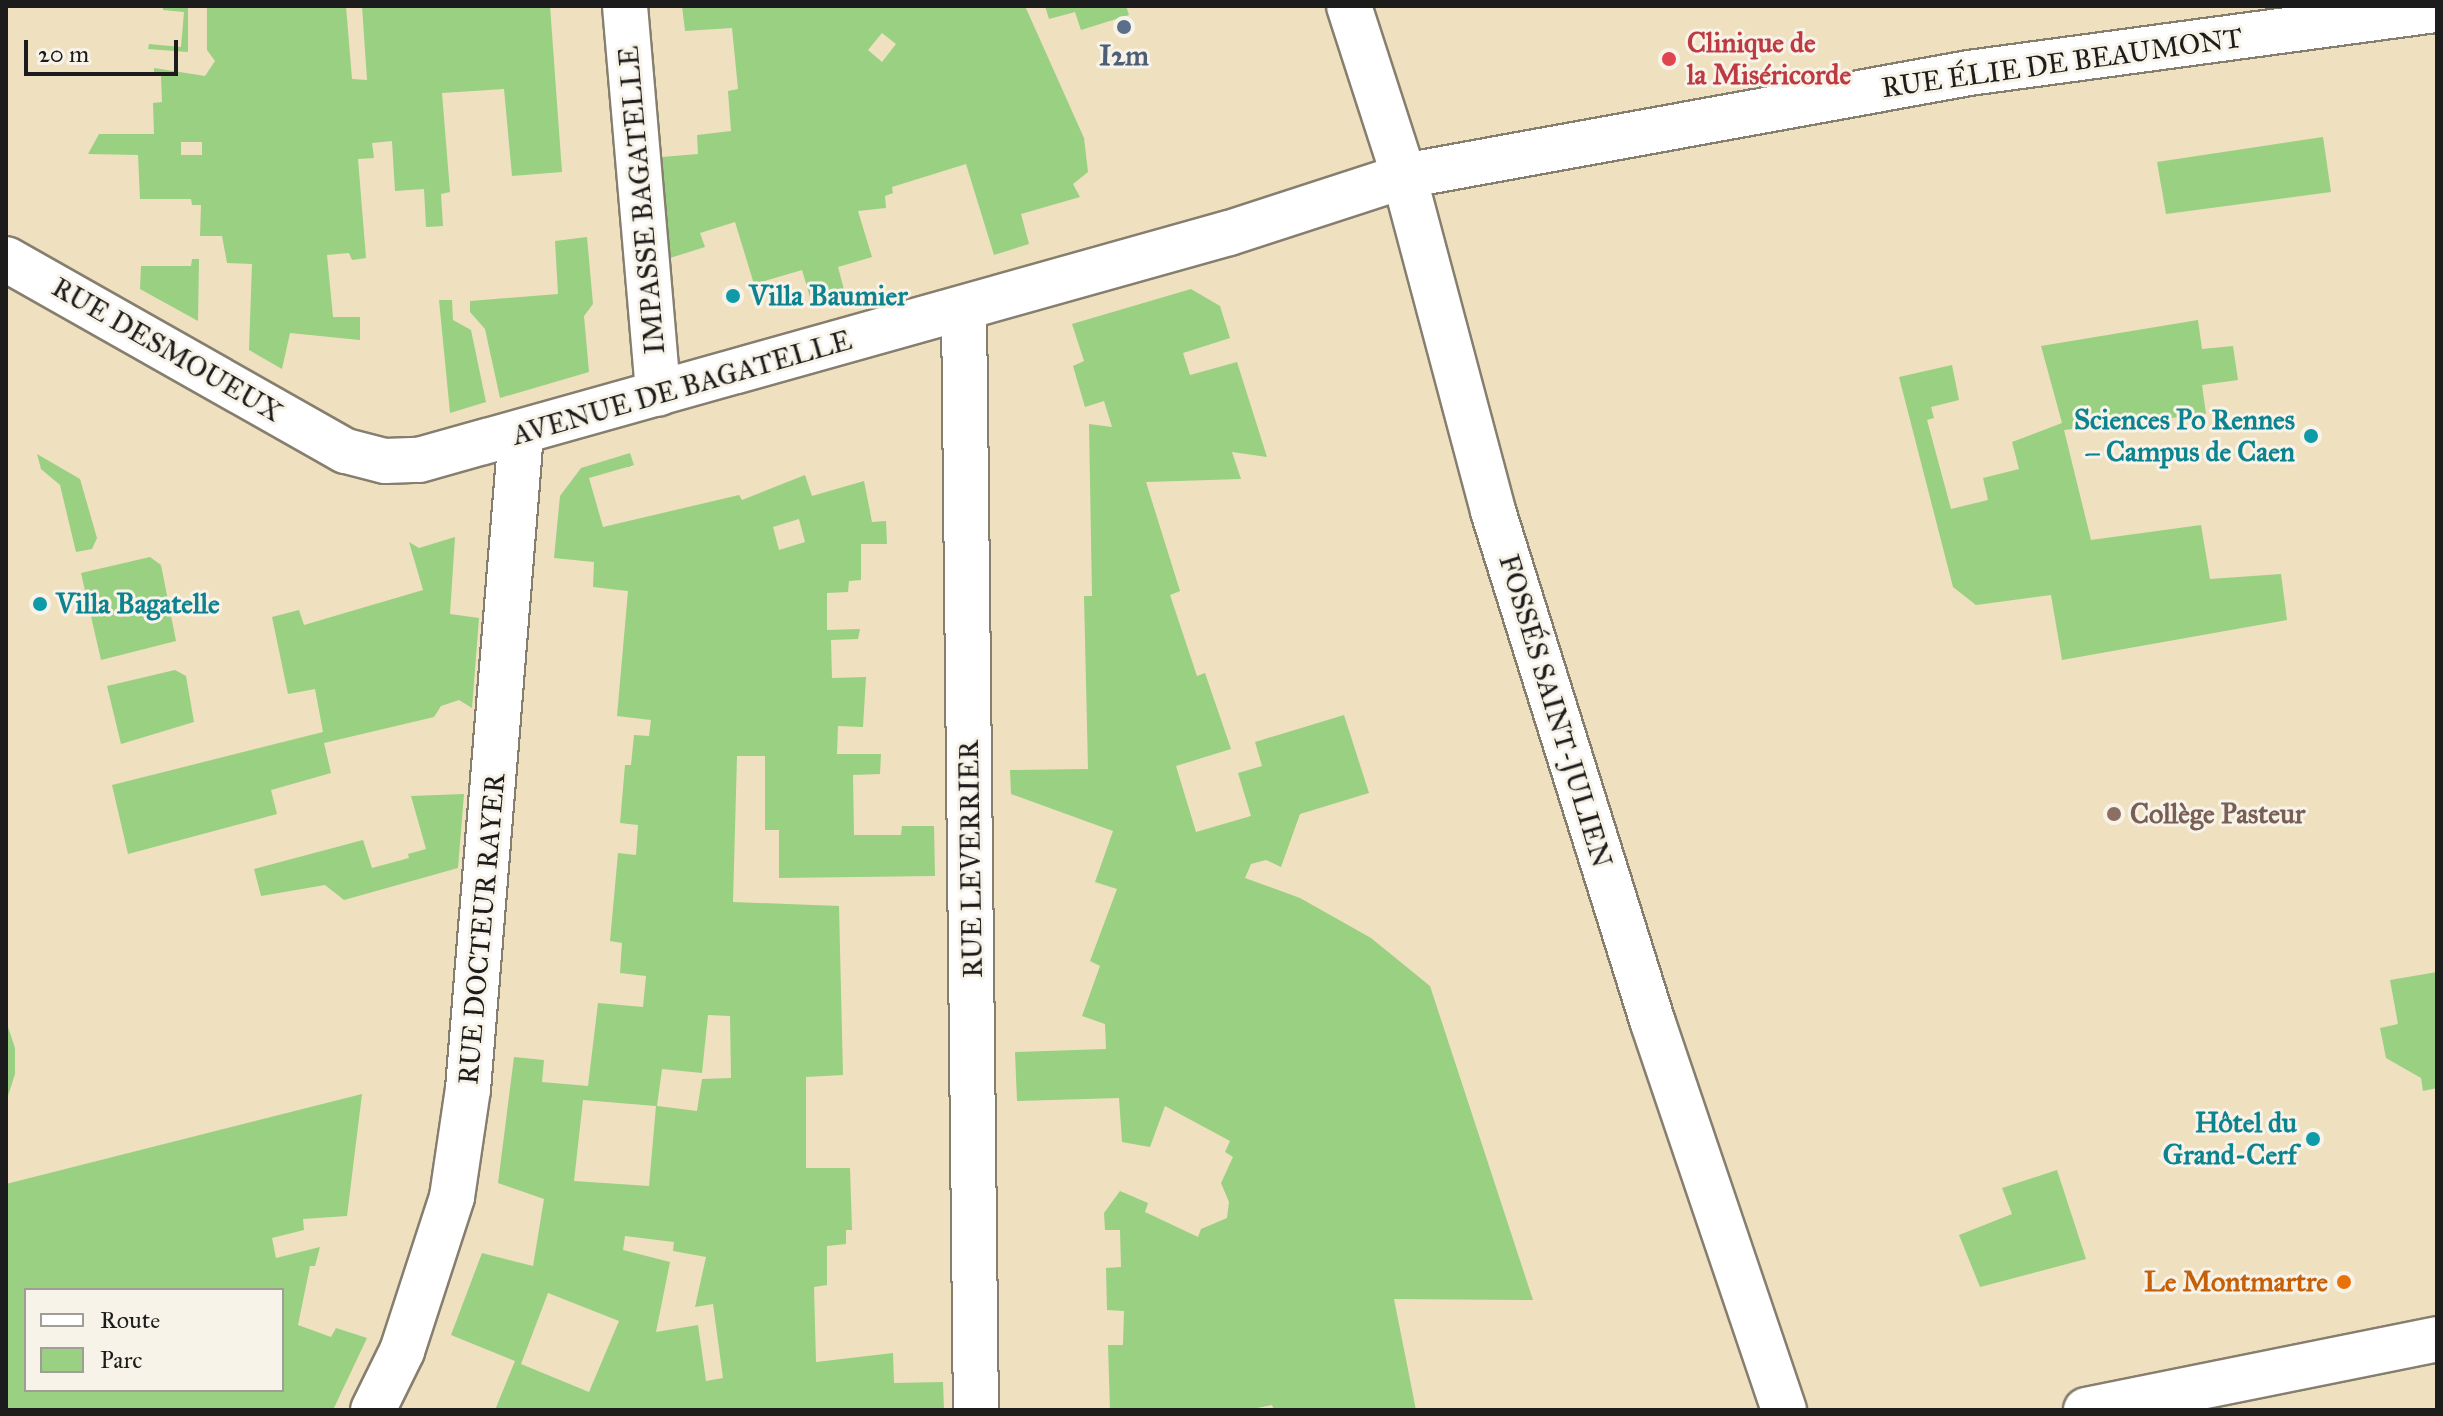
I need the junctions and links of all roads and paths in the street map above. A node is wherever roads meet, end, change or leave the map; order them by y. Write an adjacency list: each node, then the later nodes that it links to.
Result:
1 (625, 6): 7 (street, IMPASSE BAGATELLE)
2 (1349, 6): 4 (street, FOSSÉS SAINT-JULIEN)
3 (2436, 9): 4 (street, RUE ÉLIE DE BEAUMONT)
4 (1404, 176): 6 (street, AVENUE DE BAGATELLE); 13 (street, FOSSÉS SAINT-JULIEN)
5 (6, 259): 9 (street, RUE DESMOUEUX)
6 (964, 308): 7 (street, AVENUE DE BAGATELLE); 12 (street, RUE LEVERRIER)
7 (658, 394): 8 (street, AVENUE DE BAGATELLE)
8 (521, 433): 9 (street, AVENUE DE BAGATELLE); 11 (street, RUE DOCTEUR RAYER)
9 (328, 442)
10 (2437, 1339): 14 (street)
11 (373, 1410)
12 (976, 1410)
13 (1784, 1410)
14 (2086, 1410)

